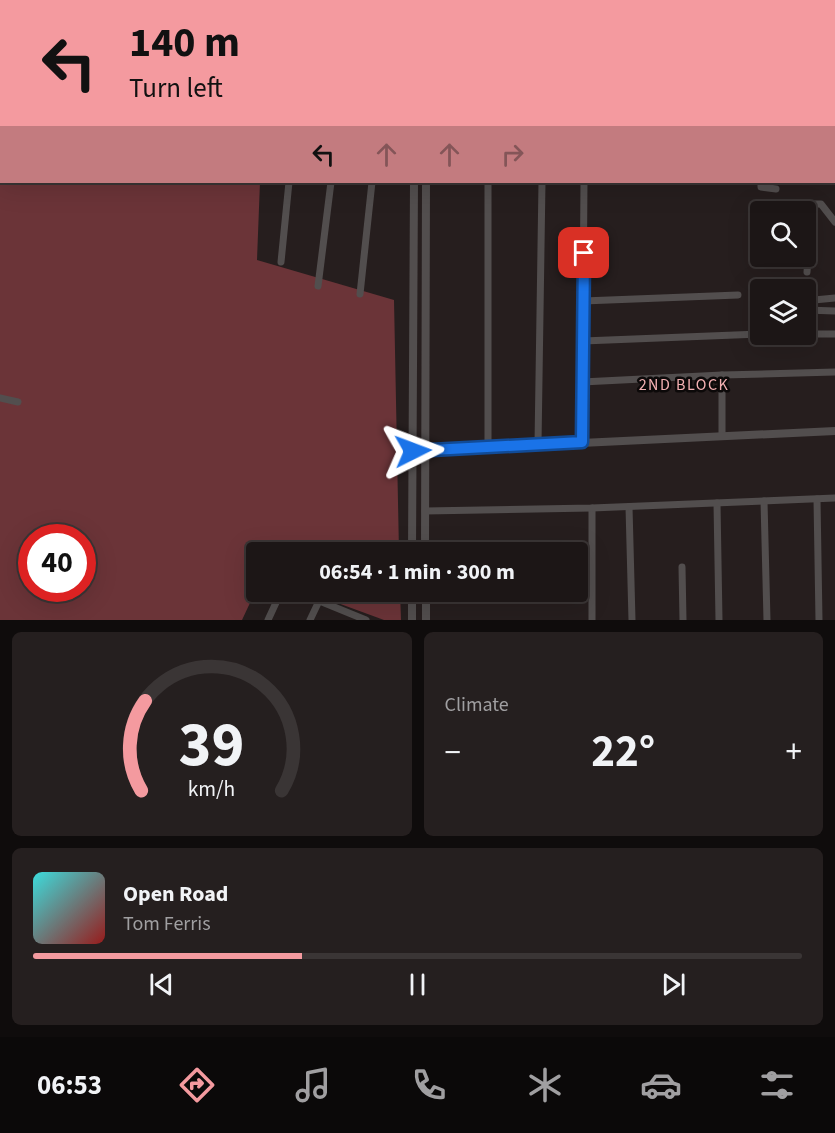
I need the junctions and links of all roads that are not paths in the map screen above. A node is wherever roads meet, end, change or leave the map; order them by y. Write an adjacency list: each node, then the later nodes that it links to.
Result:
1 (289, 183): 13 (street)
2 (332, 183): 16 (street)
3 (372, 183): 17 (street)
4 (414, 183): 39 (street)
5 (426, 183): 38 (street)
6 (488, 183): 37 (street)
7 (542, 183): 36 (street)
8 (584, 183): 21 (street)
9 (761, 183): 10 (street)
10 (776, 189)
11 (816, 204): 12 (street)
12 (835, 222)
13 (281, 262)
14 (807, 267): 15 (street)
15 (807, 272)
16 (318, 285)
17 (360, 294)
18 (738, 295): 21 (street)
19 (835, 298): 20 (street)
20 (816, 300)
21 (583, 301): 27 (street)
22 (816, 310): 23 (street)
23 (835, 311)
24 (750, 334): 27 (street)
25 (816, 334): 26 (street)
26 (835, 334)
27 (583, 341): 30 (street)
28 (835, 372): 29 (street)
29 (722, 375): 30 (street); 34 (street)
30 (582, 382): 35 (street)
31 (0, 398): 32 (street)
32 (18, 402)
33 (835, 430): 34 (street)
34 (722, 436): 35 (street)
35 (582, 442): 36 (street)
36 (538, 444): 37 (street)
37 (488, 446): 38 (street)
38 (426, 450): 39 (street); 46 (street)
39 (413, 451): 47 (street)
40 (835, 498): 41 (street)
41 (817, 499): 42 (street); 66 (street)
42 (764, 501): 43 (street); 65 (street)
43 (717, 503): 44 (street); 64 (street)
44 (629, 507): 45 (street); 62 (street)
45 (592, 508): 46 (street); 61 (street)
46 (425, 512): 48 (street)
47 (412, 542)
48 (426, 542)
49 (682, 567): 63 (street)
50 (276, 602): 56 (street)
51 (319, 602): 57 (street)
52 (321, 602): 55 (street)
53 (412, 602): 59 (street)
54 (426, 602): 60 (street)
55 (357, 618): 58 (street)
56 (268, 620)
57 (310, 620)
58 (366, 620)
59 (412, 620)
60 (426, 620)
61 (592, 620)
62 (632, 620)
63 (683, 620)
64 (719, 620)
65 (767, 620)
66 (819, 620)

